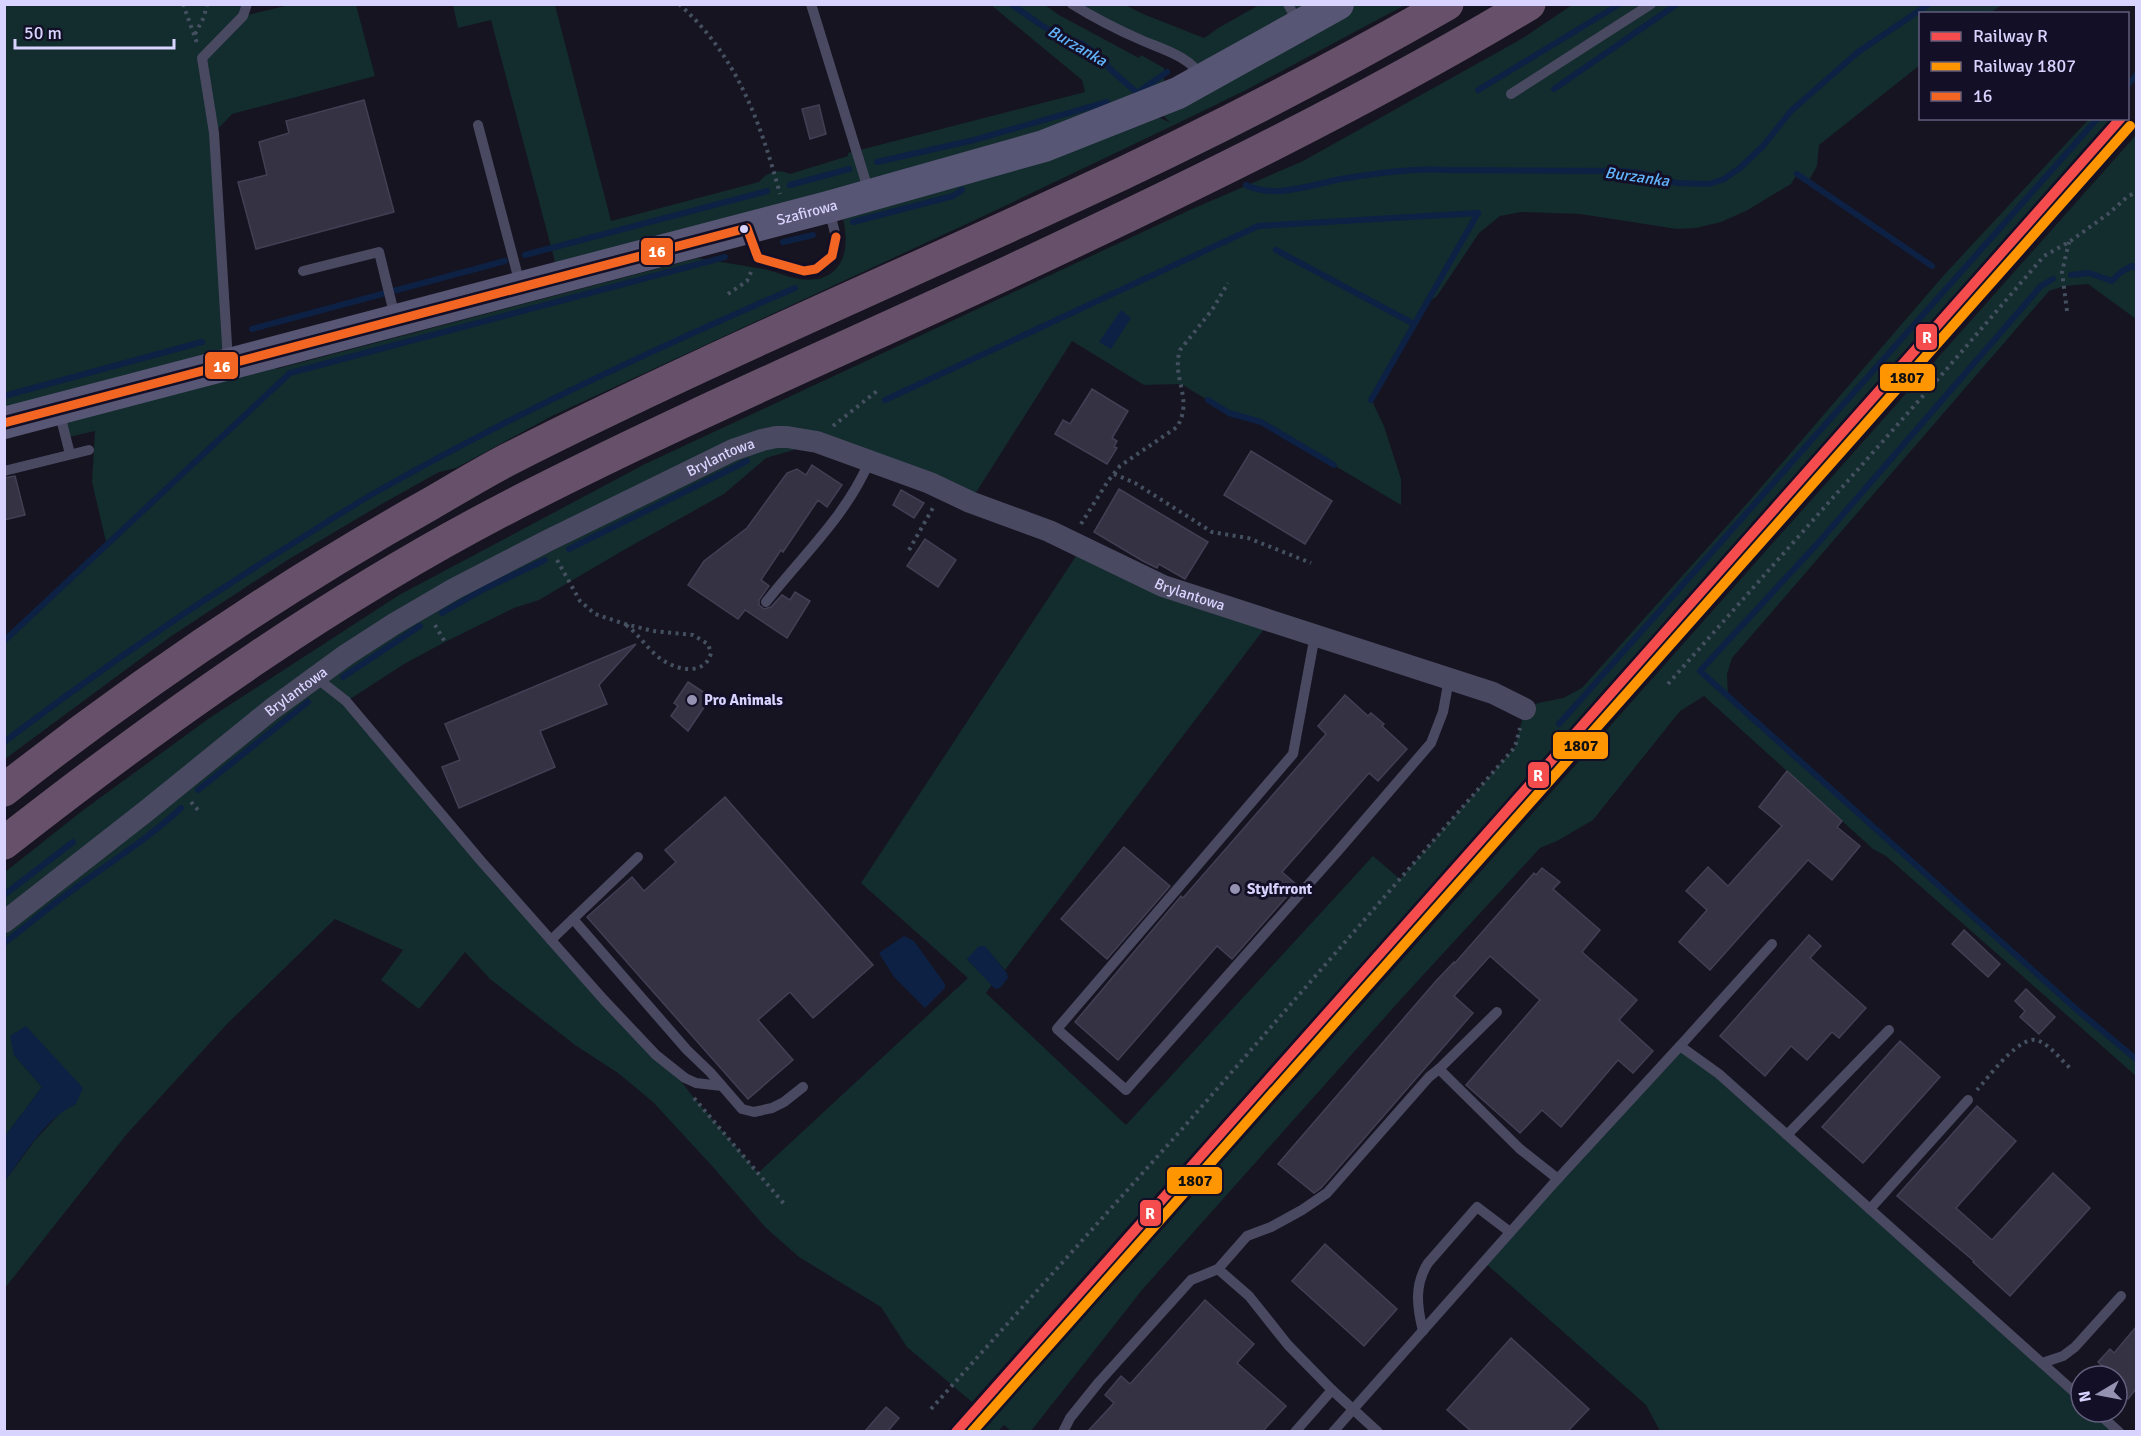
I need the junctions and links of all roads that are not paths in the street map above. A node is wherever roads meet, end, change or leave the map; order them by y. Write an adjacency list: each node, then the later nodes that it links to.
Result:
1 (247, 4): 18 (lane)
2 (811, 4): 12 (lane)
3 (1072, 4): 9 (lane)
4 (1338, 4): 8 (street, Szafirowa)
5 (1447, 4): 30 (highway)
6 (1529, 4): 31 (highway)
7 (1651, 4): 10 (lane)
8 (1294, 15): 9 (street, Szafirowa)
9 (1203, 80): 12 (street, Szafirowa)
10 (1511, 94)
11 (478, 126): 16 (lane)
12 (870, 195): 13 (street, Szafirowa)
13 (828, 207): 14 (street, Szafirowa); 14 (lane)
14 (747, 228): 16 (street, Szafirowa)
15 (303, 271): 17 (lane)
16 (521, 287): 17 (street, Szafirowa)
17 (396, 320): 18 (street, Szafirowa)
18 (228, 364): 19 (street, Szafirowa)
19 (58, 409): 20 (street, Szafirowa); 22 (lane)
20 (4, 423)
21 (89, 450): 22 (lane)
22 (70, 454): 24 (lane)
23 (869, 462): 25 (lane); 26 (street, Brylantowa); 28 (street, Brylantowa)
24 (4, 471)
25 (766, 602)
26 (1315, 635): 27 (street, Brylantowa); 27 (lane)
27 (1449, 679): 29 (street, Brylantowa)
28 (311, 680): 34 (street, Brylantowa); 35 (lane)
29 (1525, 709)
30 (4, 790)
31 (4, 843)
32 (638, 857): 33 (lane)
33 (573, 919): 35 (lane); 41 (lane)
34 (4, 922)
35 (551, 940): 41 (lane)
36 (1772, 944): 39 (lane)
37 (1497, 1012): 40 (lane)
38 (1888, 1030): 44 (lane)
39 (1680, 1046): 44 (lane); 45 (lane)
40 (1438, 1068): 45 (lane); 48 (lane)
41 (722, 1086): 42 (lane)
42 (803, 1087)
43 (1968, 1100): 46 (lane)
44 (1787, 1135): 46 (lane)
45 (1558, 1179): 47 (lane)
46 (1870, 1209): 51 (lane)
47 (1510, 1232): 50 (lane); 50 (lane)
48 (1218, 1269): 53 (lane); 55 (lane)
49 (2121, 1296): 51 (lane)
50 (1423, 1331): 54 (lane)
51 (2042, 1363): 52 (lane)
52 (2069, 1387)
53 (1332, 1390): 54 (lane); 56 (lane)
54 (1353, 1410): 57 (lane); 58 (lane)
55 (1063, 1431)
56 (1295, 1431)
57 (1334, 1431)
58 (1378, 1431)

